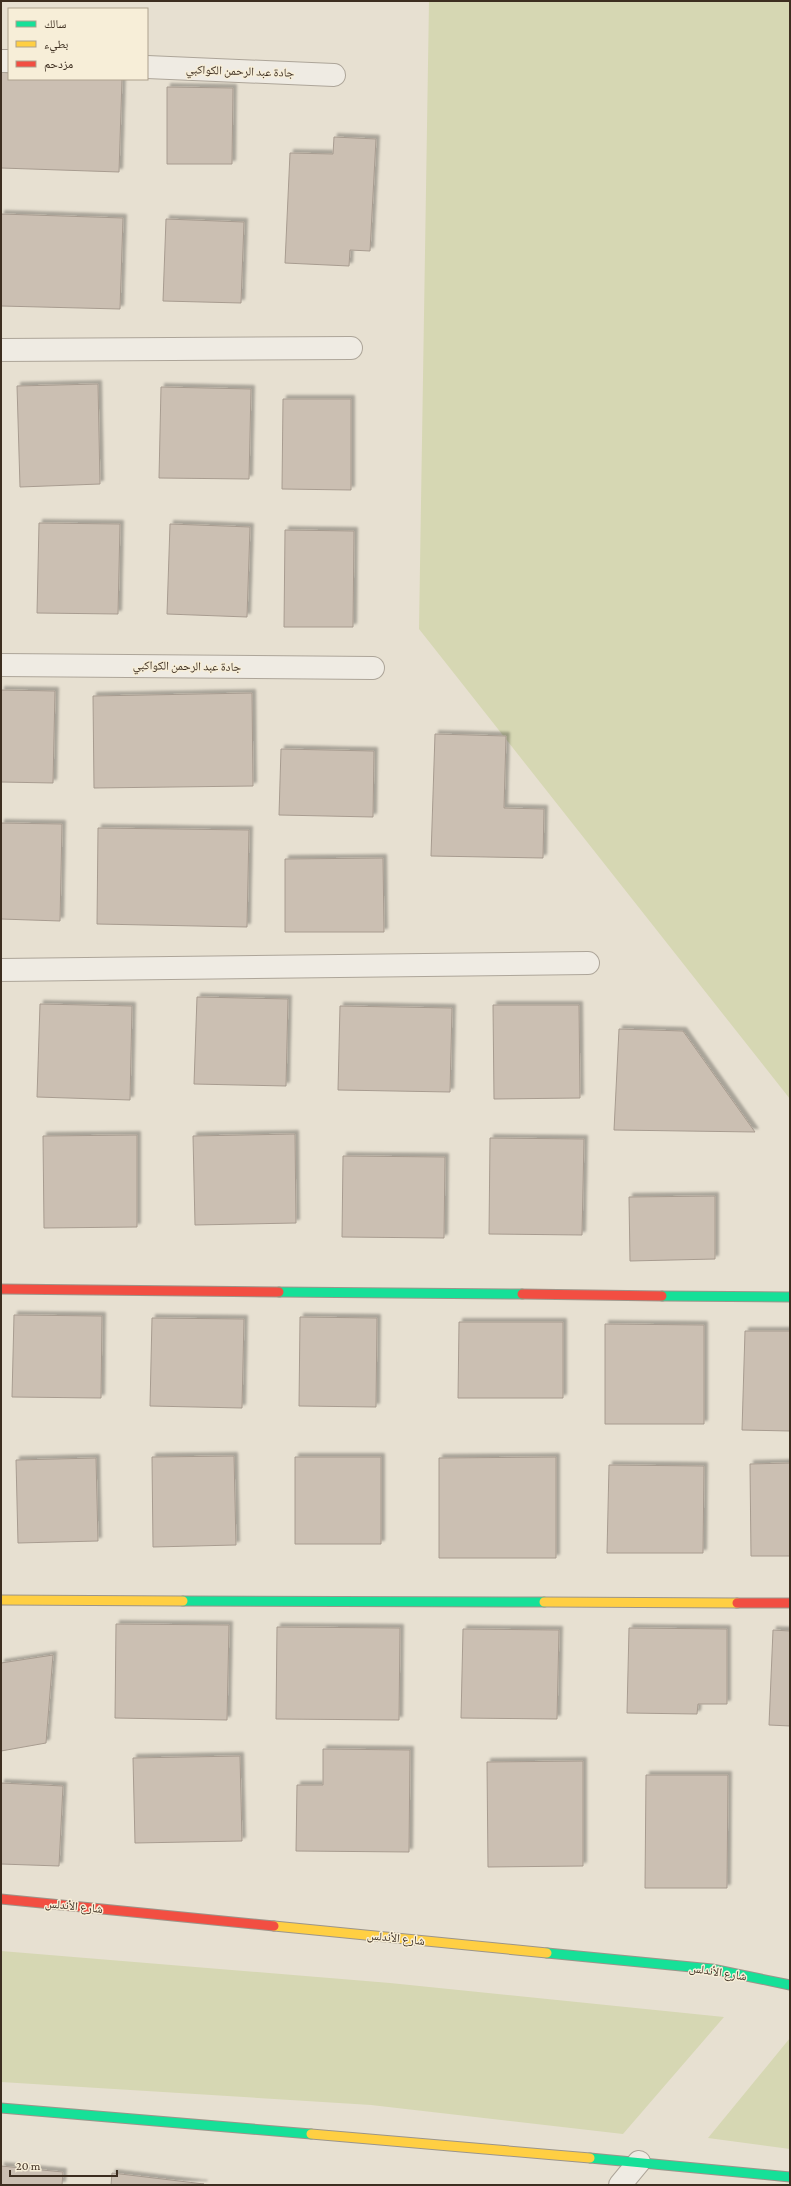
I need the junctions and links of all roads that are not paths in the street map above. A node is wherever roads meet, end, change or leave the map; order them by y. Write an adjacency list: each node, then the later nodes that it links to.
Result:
1 (148, 67): 2 (street, جادة عبد الرحمن الكواكبي)
2 (334, 75)
3 (351, 348): 4 (street)
4 (1, 350)
5 (1, 665): 6 (street, جادة عبد الرحمن الكواكبي)
6 (373, 668)
7 (588, 963): 8 (street)
8 (1, 970)
9 (1, 1289): 10 (street)
10 (790, 1297)
11 (1, 1600): 12 (street)
12 (790, 1603)
13 (1, 1899): 14 (street, شارع الأندلس)
14 (790, 1985)
15 (1, 2108): 16 (street)
16 (639, 2162): 17 (street); 18 (street)
17 (790, 2176)
18 (620, 2185)

